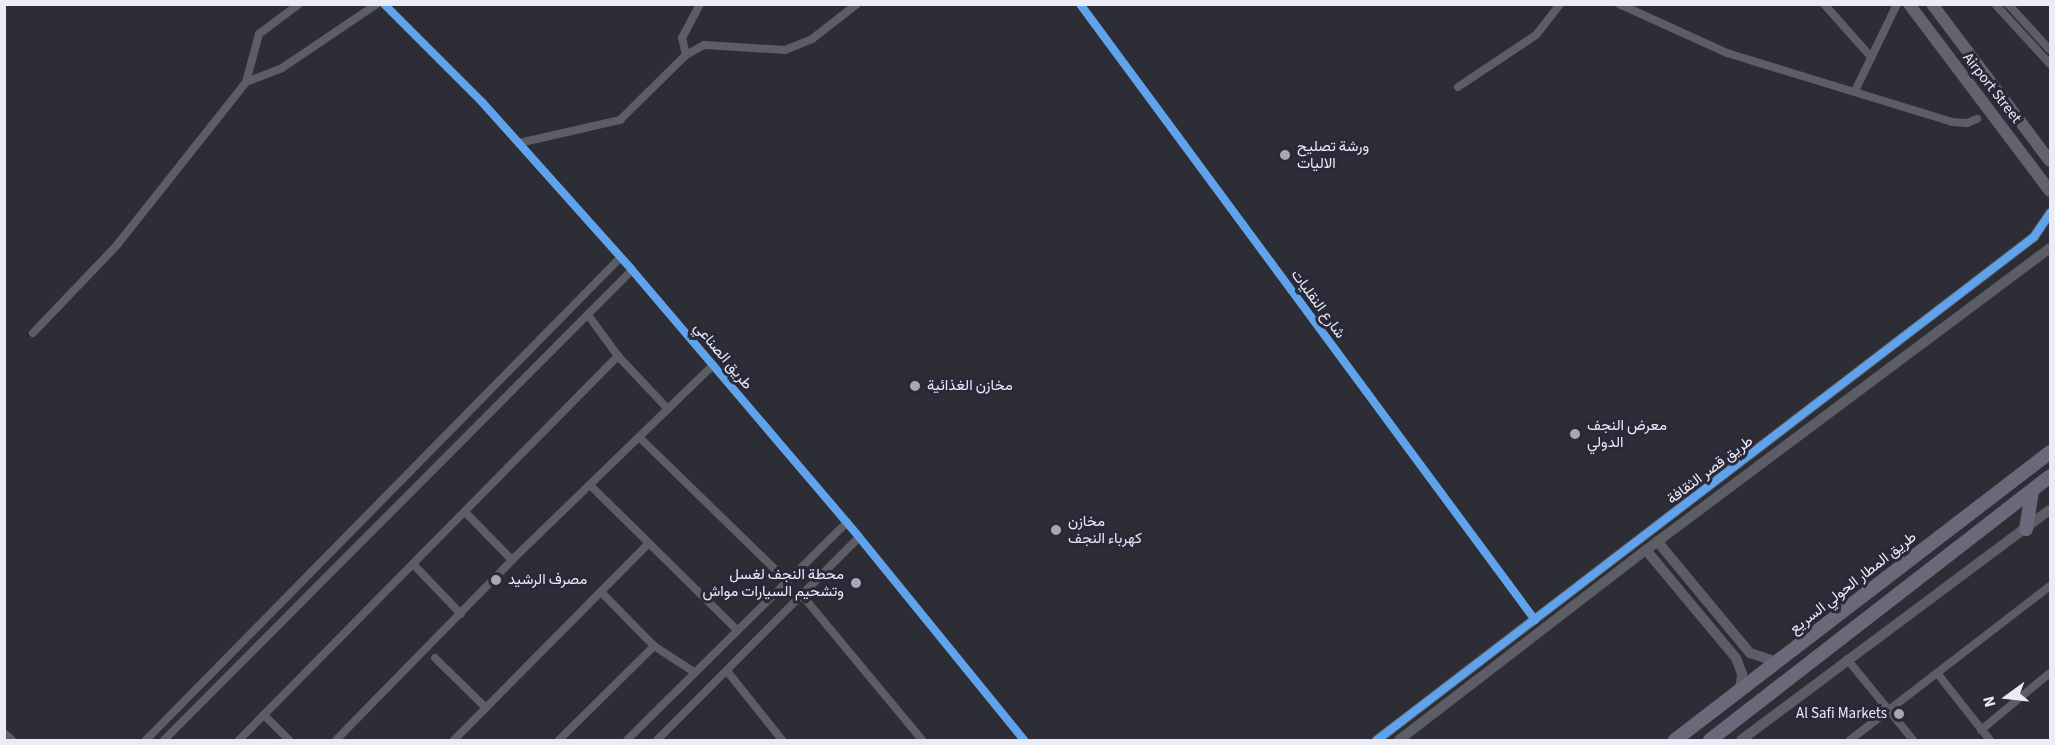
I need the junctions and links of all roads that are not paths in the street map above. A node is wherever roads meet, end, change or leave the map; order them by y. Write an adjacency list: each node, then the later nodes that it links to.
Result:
1 (299, 4): 19 (street)
2 (377, 4): 19 (street)
3 (384, 4): 23 (street, طريق الصناعي)
4 (700, 4): 16 (street)
5 (857, 4): 16 (street)
6 (1080, 4): 59 (street, شارع النقليات)
7 (1560, 4): 20 (street)
8 (1619, 4): 21 (street)
9 (1824, 4): 17 (street)
10 (1897, 4): 17 (street)
11 (1932, 4): 24 (main road, Airport Street)
12 (1995, 4): 18 (street)
13 (2008, 4): 15 (street)
14 (1913, 7): 25 (main road, Airport Street)
15 (2050, 50)
16 (686, 55): 23 (street)
17 (1871, 57): 21 (street)
18 (2050, 64)
19 (246, 82): 31 (street)
20 (1458, 87)
21 (1855, 91): 22 (street)
22 (1977, 119)
23 (519, 143): 28 (street, طريق الصناعي)
24 (2050, 161)
25 (2050, 192)
26 (2050, 213): 59 (street, طريق قصر الثقافة)
27 (2050, 248): 48 (street, طريق قصر الثقافة)
28 (620, 258): 29 (street, طريق الصناعي); 34 (street)
29 (632, 270): 30 (street); 33 (street, طريق الصناعي)
30 (588, 315): 32 (street); 35 (street)
31 (33, 333)
32 (618, 356): 36 (street); 43 (street)
33 (714, 365): 36 (street); 44 (street, طريق الصناعي)
34 (488, 392): 35 (street); 47 (street)
35 (500, 403): 51 (street)
36 (668, 409): 37 (street)
37 (639, 437): 40 (street); 54 (street)
38 (2050, 452): 65 (highway, طريق المطار الحولي السريع)
39 (2050, 476): 41 (highway)
40 (592, 487): 49 (street); 52 (street)
41 (2032, 491): 45 (highway); 75 (highway)
42 (2050, 510): 45 (street)
43 (466, 513): 52 (street); 53 (street)
44 (847, 522): 46 (street, طريق الصناعي); 54 (street)
45 (2026, 529): 64 (street)
46 (859, 537): 57 (street); 91 (street, طريق الصناعي)
47 (343, 540): 51 (street); 80 (street)
48 (1658, 541): 50 (street, طريق قصر الثقافة); 62 (street)
49 (648, 544): 56 (street); 60 (street)
50 (1646, 550): 66 (street); 93 (street, طريق قصر الثقافة)
51 (353, 551): 81 (street)
52 (512, 560): 58 (street)
53 (413, 564): 58 (street); 74 (street)
54 (787, 581): 60 (street)
55 (2050, 586): 69 (street)
56 (601, 592): 61 (street); 72 (street)
57 (801, 594): 67 (street); 90 (street)
58 (461, 614): 84 (street)
59 (1535, 620): 92 (street, طريق قصر الثقافة)
60 (737, 630): 68 (street)
61 (654, 646): 68 (street); 86 (street)
62 (1750, 653): 65 (street); 66 (street)
63 (435, 658): 72 (street)
64 (1847, 659): 73 (street); 96 (street)
65 (1777, 662): 71 (highway, طريق المطار الحولي السريع)
66 (1739, 665): 71 (street)
67 (727, 671): 88 (street); 89 (street)
68 (694, 672): 87 (street)
69 (1937, 674): 73 (street); 77 (street)
70 (2049, 678): 77 (street)
71 (1735, 694): 75 (highway); 76 (highway, طريق المطار الحولي السريع)
72 (486, 708): 85 (street)
73 (1889, 710): 97 (street); 98 (street)
74 (264, 715): 82 (street); 83 (street)
75 (1743, 716): 95 (highway)
76 (1695, 725): 94 (highway, طريق المطار الحولي السريع); 95 (highway)
77 (1981, 729): 99 (street)
78 (4, 733): 79 (street)
79 (12, 741)
80 (146, 741)
81 (164, 741)
82 (239, 741)
83 (289, 741)
84 (336, 741)
85 (453, 741)
86 (560, 741)
87 (627, 741)
88 (657, 741)
89 (782, 741)
90 (922, 741)
91 (1024, 741)
92 (1377, 741)
93 (1400, 741)
94 (1675, 741)
95 (1708, 741)
96 (1741, 741)
97 (1850, 741)
98 (1913, 741)
99 (1990, 741)

